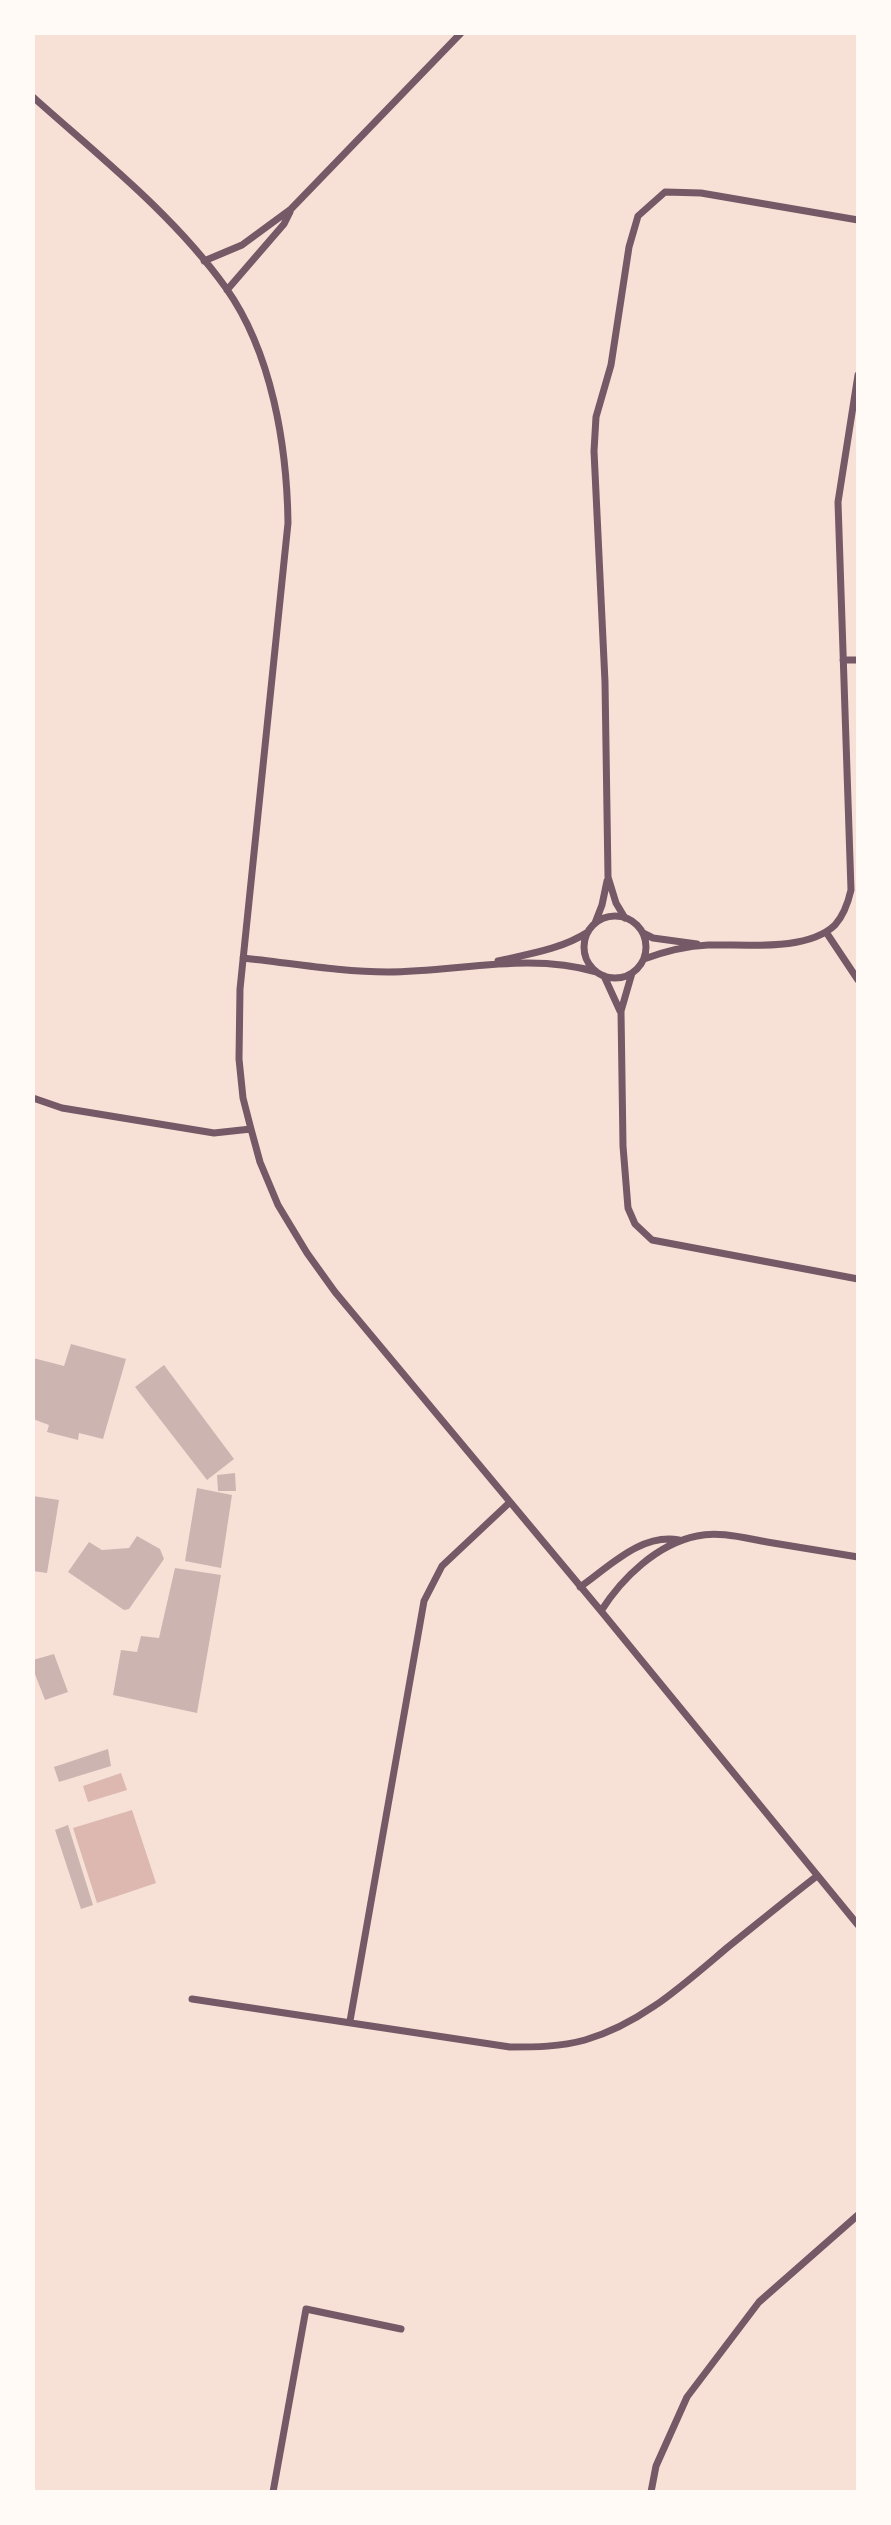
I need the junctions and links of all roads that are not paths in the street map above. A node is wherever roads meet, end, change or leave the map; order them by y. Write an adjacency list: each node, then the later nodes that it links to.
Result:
1 (461, 33): 3 (street)
2 (33, 97): 5 (street)
3 (292, 209): 5 (street); 6 (street)
4 (858, 220): 11 (street)
5 (204, 261): 6 (street)
6 (227, 290): 17 (street)
7 (858, 376): 8 (street)
8 (856, 401): 9 (street)
9 (843, 660): 10 (street); 14 (street)
10 (858, 660)
11 (608, 877): 12 (street); 13 (street)
12 (625, 918): 13 (street); 15 (street)
13 (591, 928): 19 (street); 20 (street)
14 (826, 932): 16 (street); 23 (street)
15 (643, 933): 16 (street); 18 (street)
16 (704, 945): 18 (street)
17 (243, 958): 19 (street); 26 (street)
18 (643, 960): 21 (street)
19 (480, 965): 20 (street)
20 (596, 972): 22 (street)
21 (632, 973): 22 (street); 24 (street)
22 (604, 976): 24 (street)
23 (858, 980)
24 (621, 1011): 27 (street)
25 (33, 1098): 26 (street)
26 (251, 1129): 28 (street)
27 (858, 1279)
28 (509, 1503): 31 (street); 36 (street)
29 (679, 1541): 30 (street); 31 (street); 32 (street)
30 (858, 1557)
31 (580, 1587): 32 (street)
32 (601, 1611): 33 (street)
33 (817, 1876): 34 (street); 36 (street)
34 (858, 1925)
35 (192, 1999): 36 (street)
36 (350, 2021)
37 (858, 2215): 40 (street)
38 (401, 2329): 39 (street)
39 (273, 2492)
40 (652, 2492)

